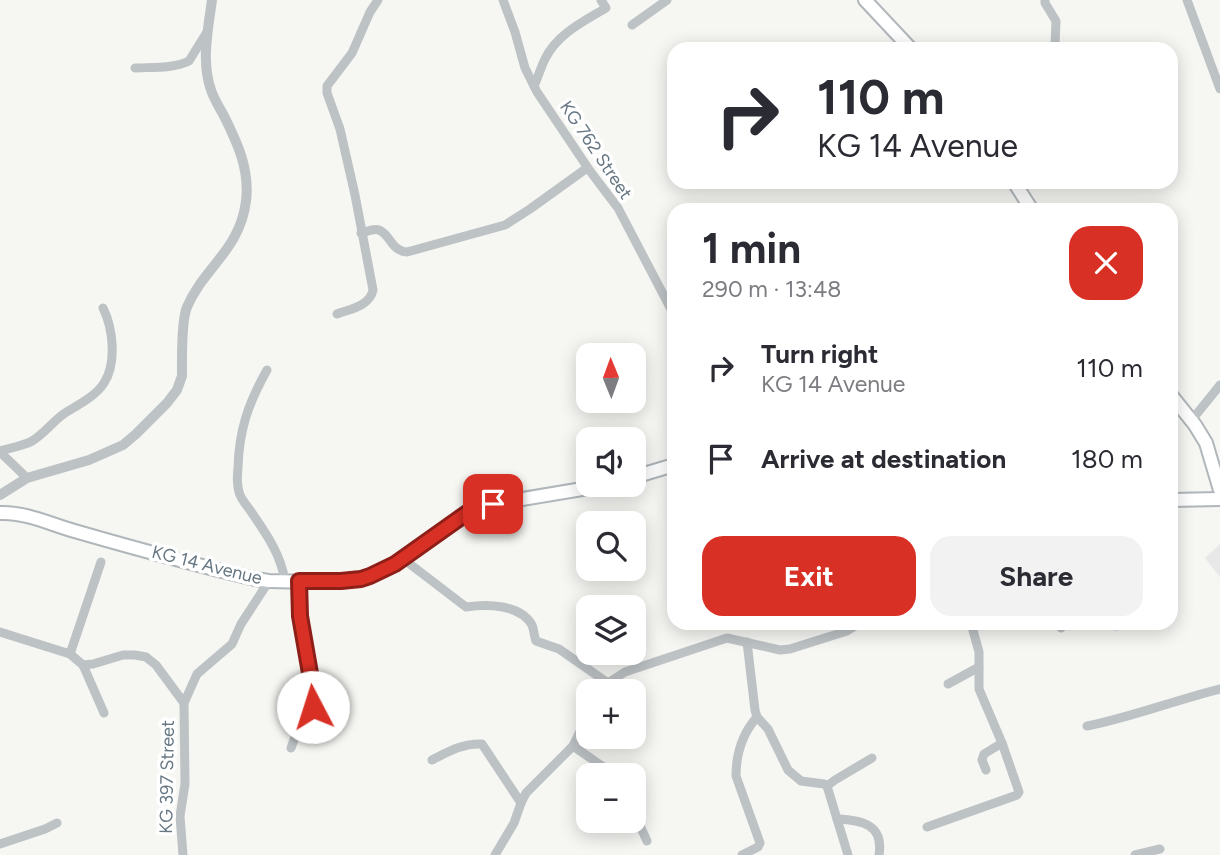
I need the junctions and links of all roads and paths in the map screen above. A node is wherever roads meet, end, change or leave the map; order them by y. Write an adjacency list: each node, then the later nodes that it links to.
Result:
1 (212, 0): 10 (street)
2 (378, 0): 17 (street)
3 (503, 0): 14 (street, KG 762 Street)
4 (601, 0): 14 (street)
5 (667, 0): 9 (street)
6 (865, 0): 11 (main road)
7 (1045, 0): 12 (street)
8 (1187, 0): 15 (street)
9 (632, 25)
10 (208, 31): 13 (street); 28 (street)
11 (904, 42)
12 (1055, 42)
13 (135, 68)
14 (534, 86): 16 (street, KG 762 Street)
15 (1220, 89)
16 (587, 168): 17 (street); 18 (street, KG 762 Street)
17 (361, 233): 20 (street)
18 (667, 302)
19 (103, 309): 25 (street)
20 (337, 314)
21 (267, 370): 38 (street)
22 (1220, 385): 24 (street)
23 (1178, 404): 24 (main road)
24 (1191, 421): 30 (main road)
25 (0, 451): 28 (street)
26 (667, 468): 27 (main road)
27 (646, 474)
28 (27, 478): 31 (street)
29 (576, 490): 35 (main road, KG 14 Avenue)
30 (1220, 490)
31 (0, 495)
32 (1178, 499): 33 (main road)
33 (1220, 499)
34 (0, 513): 37 (main road, KG 14 Avenue)
35 (402, 558): 39 (main road, KG 14 Avenue); 47 (street)
36 (101, 562): 44 (street)
37 (269, 581): 38 (main road, KG 14 Avenue); 51 (street)
38 (285, 581): 39 (main road, KG 14 Avenue)
39 (299, 581): 58 (street)
40 (849, 630): 43 (street)
41 (973, 630): 46 (street)
42 (0, 632): 44 (street)
43 (747, 642): 48 (street); 53 (street)
44 (70, 654): 45 (street)
45 (83, 665): 51 (street, KG 397 Street); 52 (street)
46 (979, 667): 49 (street); 56 (street)
47 (595, 679)
48 (617, 679)
49 (948, 684)
50 (1220, 689): 54 (street)
51 (184, 703): 72 (street, KG 397 Street)
52 (104, 713)
53 (757, 717): 63 (street); 74 (street)
54 (1087, 726)
55 (576, 740): 57 (street)
56 (1002, 743): 62 (street); 67 (street)
57 (573, 746): 61 (street); 64 (street)
58 (291, 748)
59 (872, 758): 63 (street)
60 (432, 760): 64 (street)
61 (598, 763)
62 (986, 770)
63 (827, 786): 65 (street)
64 (521, 803): 73 (street)
65 (837, 819): 75 (street); 76 (street)
66 (57, 823): 70 (street)
67 (927, 827)
68 (643, 833): 69 (street)
69 (647, 841)
70 (0, 844)
71 (1160, 849): 77 (street)
72 (183, 855)
73 (495, 855)
74 (742, 855)
75 (848, 855)
76 (879, 855)
77 (1135, 855)

